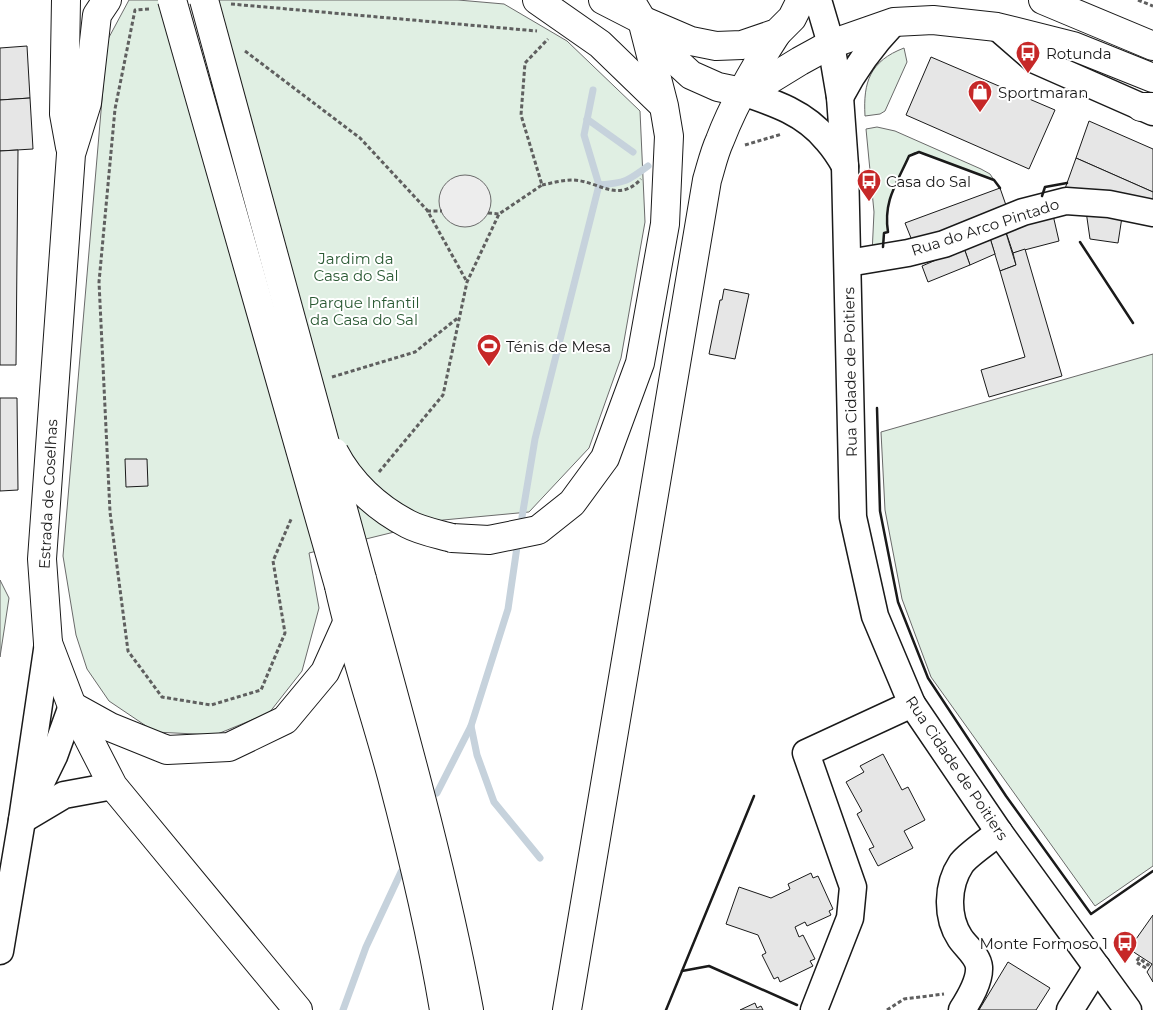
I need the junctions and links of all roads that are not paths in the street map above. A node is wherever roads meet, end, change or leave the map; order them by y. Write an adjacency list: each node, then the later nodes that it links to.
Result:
1 (107, 0): 20 (main road)
2 (537, 0): 18 (main road)
3 (603, 0): 9 (main road)
4 (801, 0): 12 (main road)
5 (818, 0): 13 (street, Rua Cidade de Poitiers)
6 (1043, 0): 14 (main road)
7 (187, 2): 24 (main road, bridge); 24 (street); 25 (main road, bridge)
8 (63, 3): 20 (main road)
9 (636, 10): 12 (main road); 16 (main road); 18 (main road)
10 (894, 22): 11 (main road); 13 (main road); 17 (street)
11 (997, 27): 15 (main road); 19 (street)
12 (777, 33): 16 (main road)
13 (832, 44): 16 (main road); 17 (street, Rua Cidade de Poitiers)
14 (1153, 46)
15 (1153, 78)
16 (742, 92): 21 (street); 39 (main road)
17 (840, 97): 21 (street, Rua Cidade de Poitiers)
18 (664, 106): 24 (main road, bridge)
19 (1149, 109)
20 (71, 154): 27 (main road, Estrada de Coselhas)
21 (846, 166): 23 (street, Rua Cidade de Poitiers)
22 (1153, 213): 23 (street, Rua do Arco Pintado)
23 (848, 264): 28 (street, Rua Cidade de Poitiers)
24 (312, 418): 25 (main road, bridge)
25 (351, 583): 26 (main road); 38 (main road)
26 (347, 623): 29 (main road); 37 (main road)
27 (48, 642): 29 (main road); 31 (street, Estrada de Coselhas)
28 (912, 704): 32 (street, Rua Cidade de Poitiers); 40 (street)
29 (72, 706): 30 (main road); 31 (street)
30 (113, 786): 31 (street); 36 (main road)
31 (22, 820): 33 (street, Estrada de Coselhas)
32 (999, 832): 34 (street, Rua Cidade de Poitiers); 35 (street)
33 (0, 951)
34 (1097, 968): 41 (street); 42 (street, Rua Cidade de Poitiers)
35 (957, 1002)
36 (298, 1010)
37 (444, 1010)
38 (469, 1010)
39 (567, 1010)
40 (814, 1010)
41 (1070, 1010)
42 (1128, 1010)

